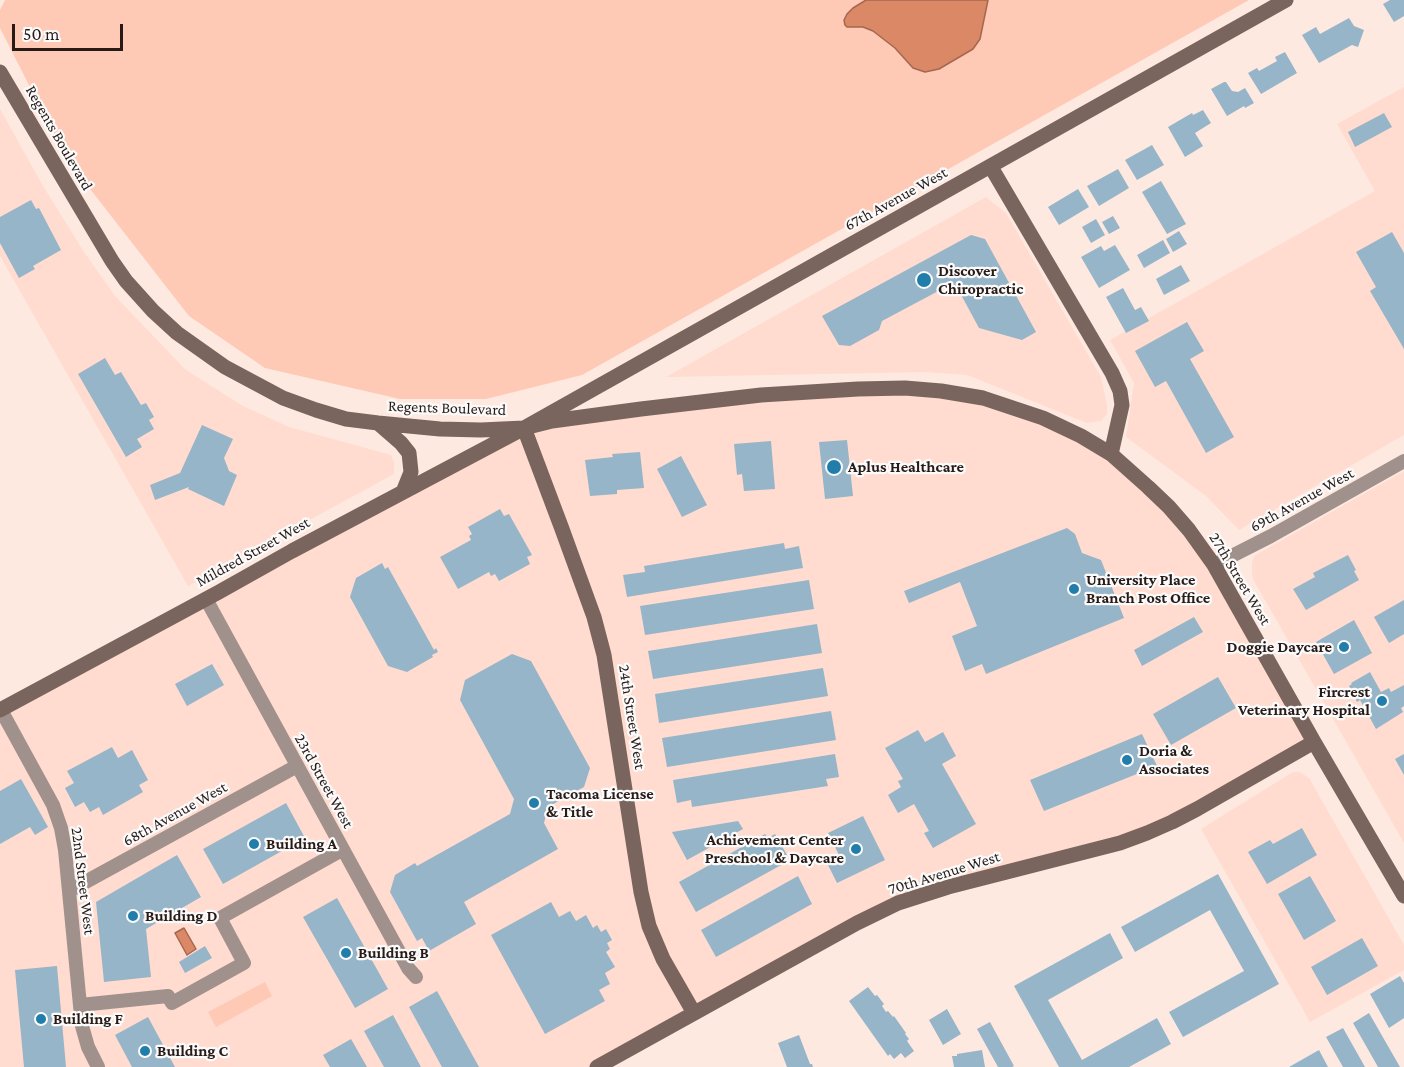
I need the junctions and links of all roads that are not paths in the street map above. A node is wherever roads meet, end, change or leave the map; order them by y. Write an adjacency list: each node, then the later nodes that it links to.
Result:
1 (1286, 0): 3 (street, 67th Avenue West)
2 (0, 72): 4 (street, Regents Boulevard)
3 (991, 167): 5 (street, 67th Avenue West); 6 (street)
4 (378, 423): 5 (street, Regents Boulevard); 8 (street)
5 (524, 428): 6 (street, Regents Boulevard); 8 (street, Mildred Street West); 19 (street, 24th Street West)
6 (1111, 454): 9 (street, 27th Street West)
7 (1404, 461): 9 (street, 69th Avenue West)
8 (404, 492): 10 (street, Mildred Street West)
9 (1214, 565): 12 (street, 27th Street West)
10 (206, 599): 11 (street, Mildred Street West); 13 (street, 23rd Street West)
11 (0, 710): 15 (street, 22nd Street West)
12 (1314, 742): 16 (street, 27th Street West); 19 (street, 70th Avenue West)
13 (297, 766): 14 (street, 23rd Street West); 15 (street, 68th Avenue West)
14 (342, 850): 17 (street, 23rd Street West); 18 (street)
15 (69, 891): 18 (street, 22nd Street West)
16 (1404, 896)
17 (416, 977)
18 (80, 1005): 20 (street, 22nd Street West)
19 (694, 1012): 21 (street, 70th Avenue West)
20 (98, 1067)
21 (597, 1067)

